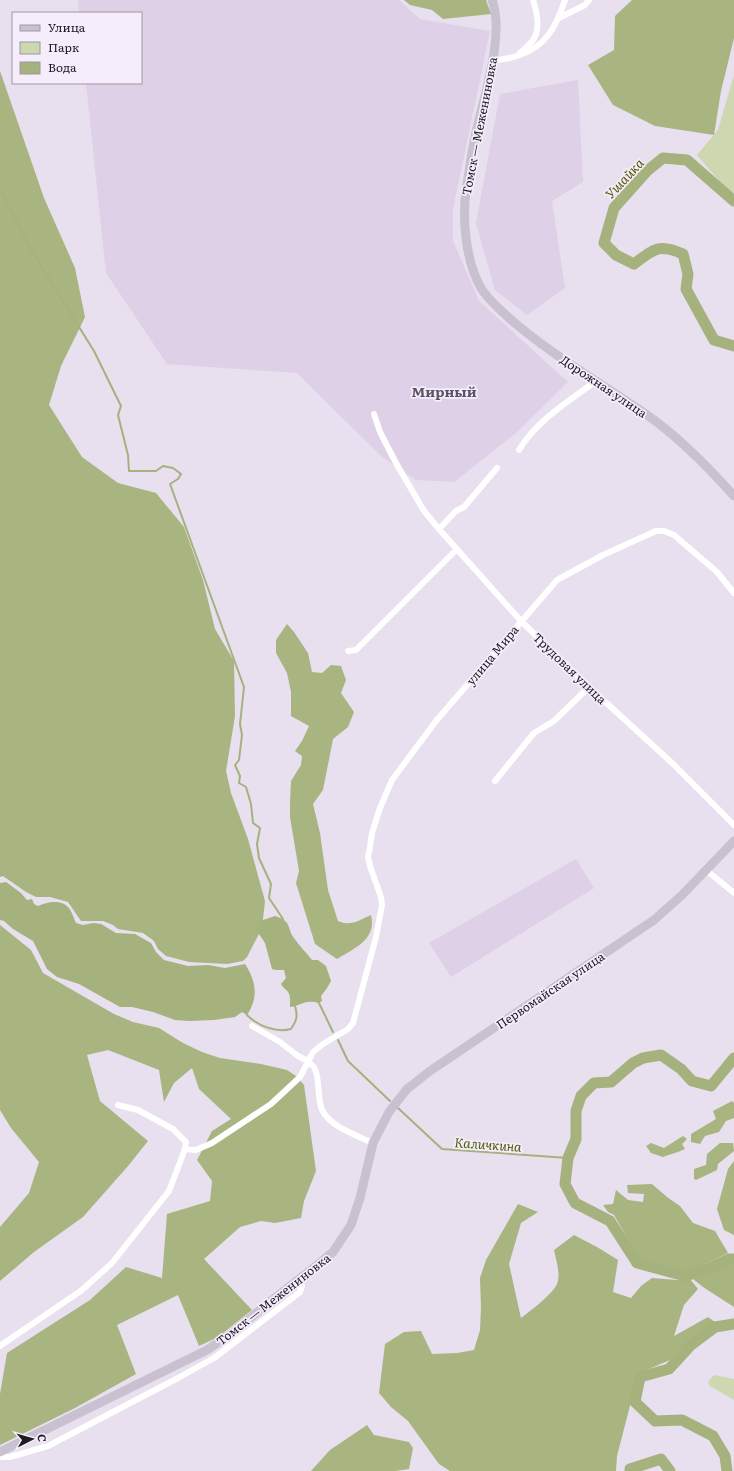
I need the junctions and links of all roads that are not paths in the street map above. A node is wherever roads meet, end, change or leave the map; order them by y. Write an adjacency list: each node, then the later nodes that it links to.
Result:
1 (492, 0): 7 (street, Томск — Межениновка)
2 (533, 0): 6 (street)
3 (566, 0): 5 (street)
4 (589, 0): 5 (street)
5 (559, 18): 6 (street)
6 (516, 57): 7 (street)
7 (492, 61): 8 (street, Томск — Межениновка)
8 (475, 276): 9 (street, Дорожная улица)
9 (596, 381): 11 (street); 13 (street, Дорожная улица)
10 (374, 414): 14 (street, Трудовая улица)
11 (519, 450)
12 (497, 468): 14 (street)
13 (734, 496)
14 (440, 529): 15 (street, Трудовая улица)
15 (457, 549): 17 (street, Трудовая улица); 18 (street)
16 (734, 593): 17 (street, улица Мира)
17 (521, 621): 19 (street, Трудовая улица); 26 (street, улица Мира)
18 (348, 651)
19 (589, 687): 20 (street); 21 (street, Трудовая улица)
20 (495, 782)
21 (734, 825)
22 (734, 841): 23 (street, Первомайская улица)
23 (706, 870): 24 (street); 28 (street, Первомайская улица)
24 (734, 893)
25 (252, 1026): 26 (street)
26 (308, 1061): 28 (street); 29 (street, улица Мира)
27 (118, 1104): 29 (street)
28 (374, 1143): 30 (street, Томск — Межениновка)
29 (185, 1149): 31 (street)
30 (300, 1279): 32 (street, Томск — Межениновка); 33 (street)
31 (0, 1346)
32 (172, 1368): 33 (street); 34 (street, Томск — Межениновка)
33 (178, 1378): 35 (street)
34 (0, 1452)
35 (0, 1457)

